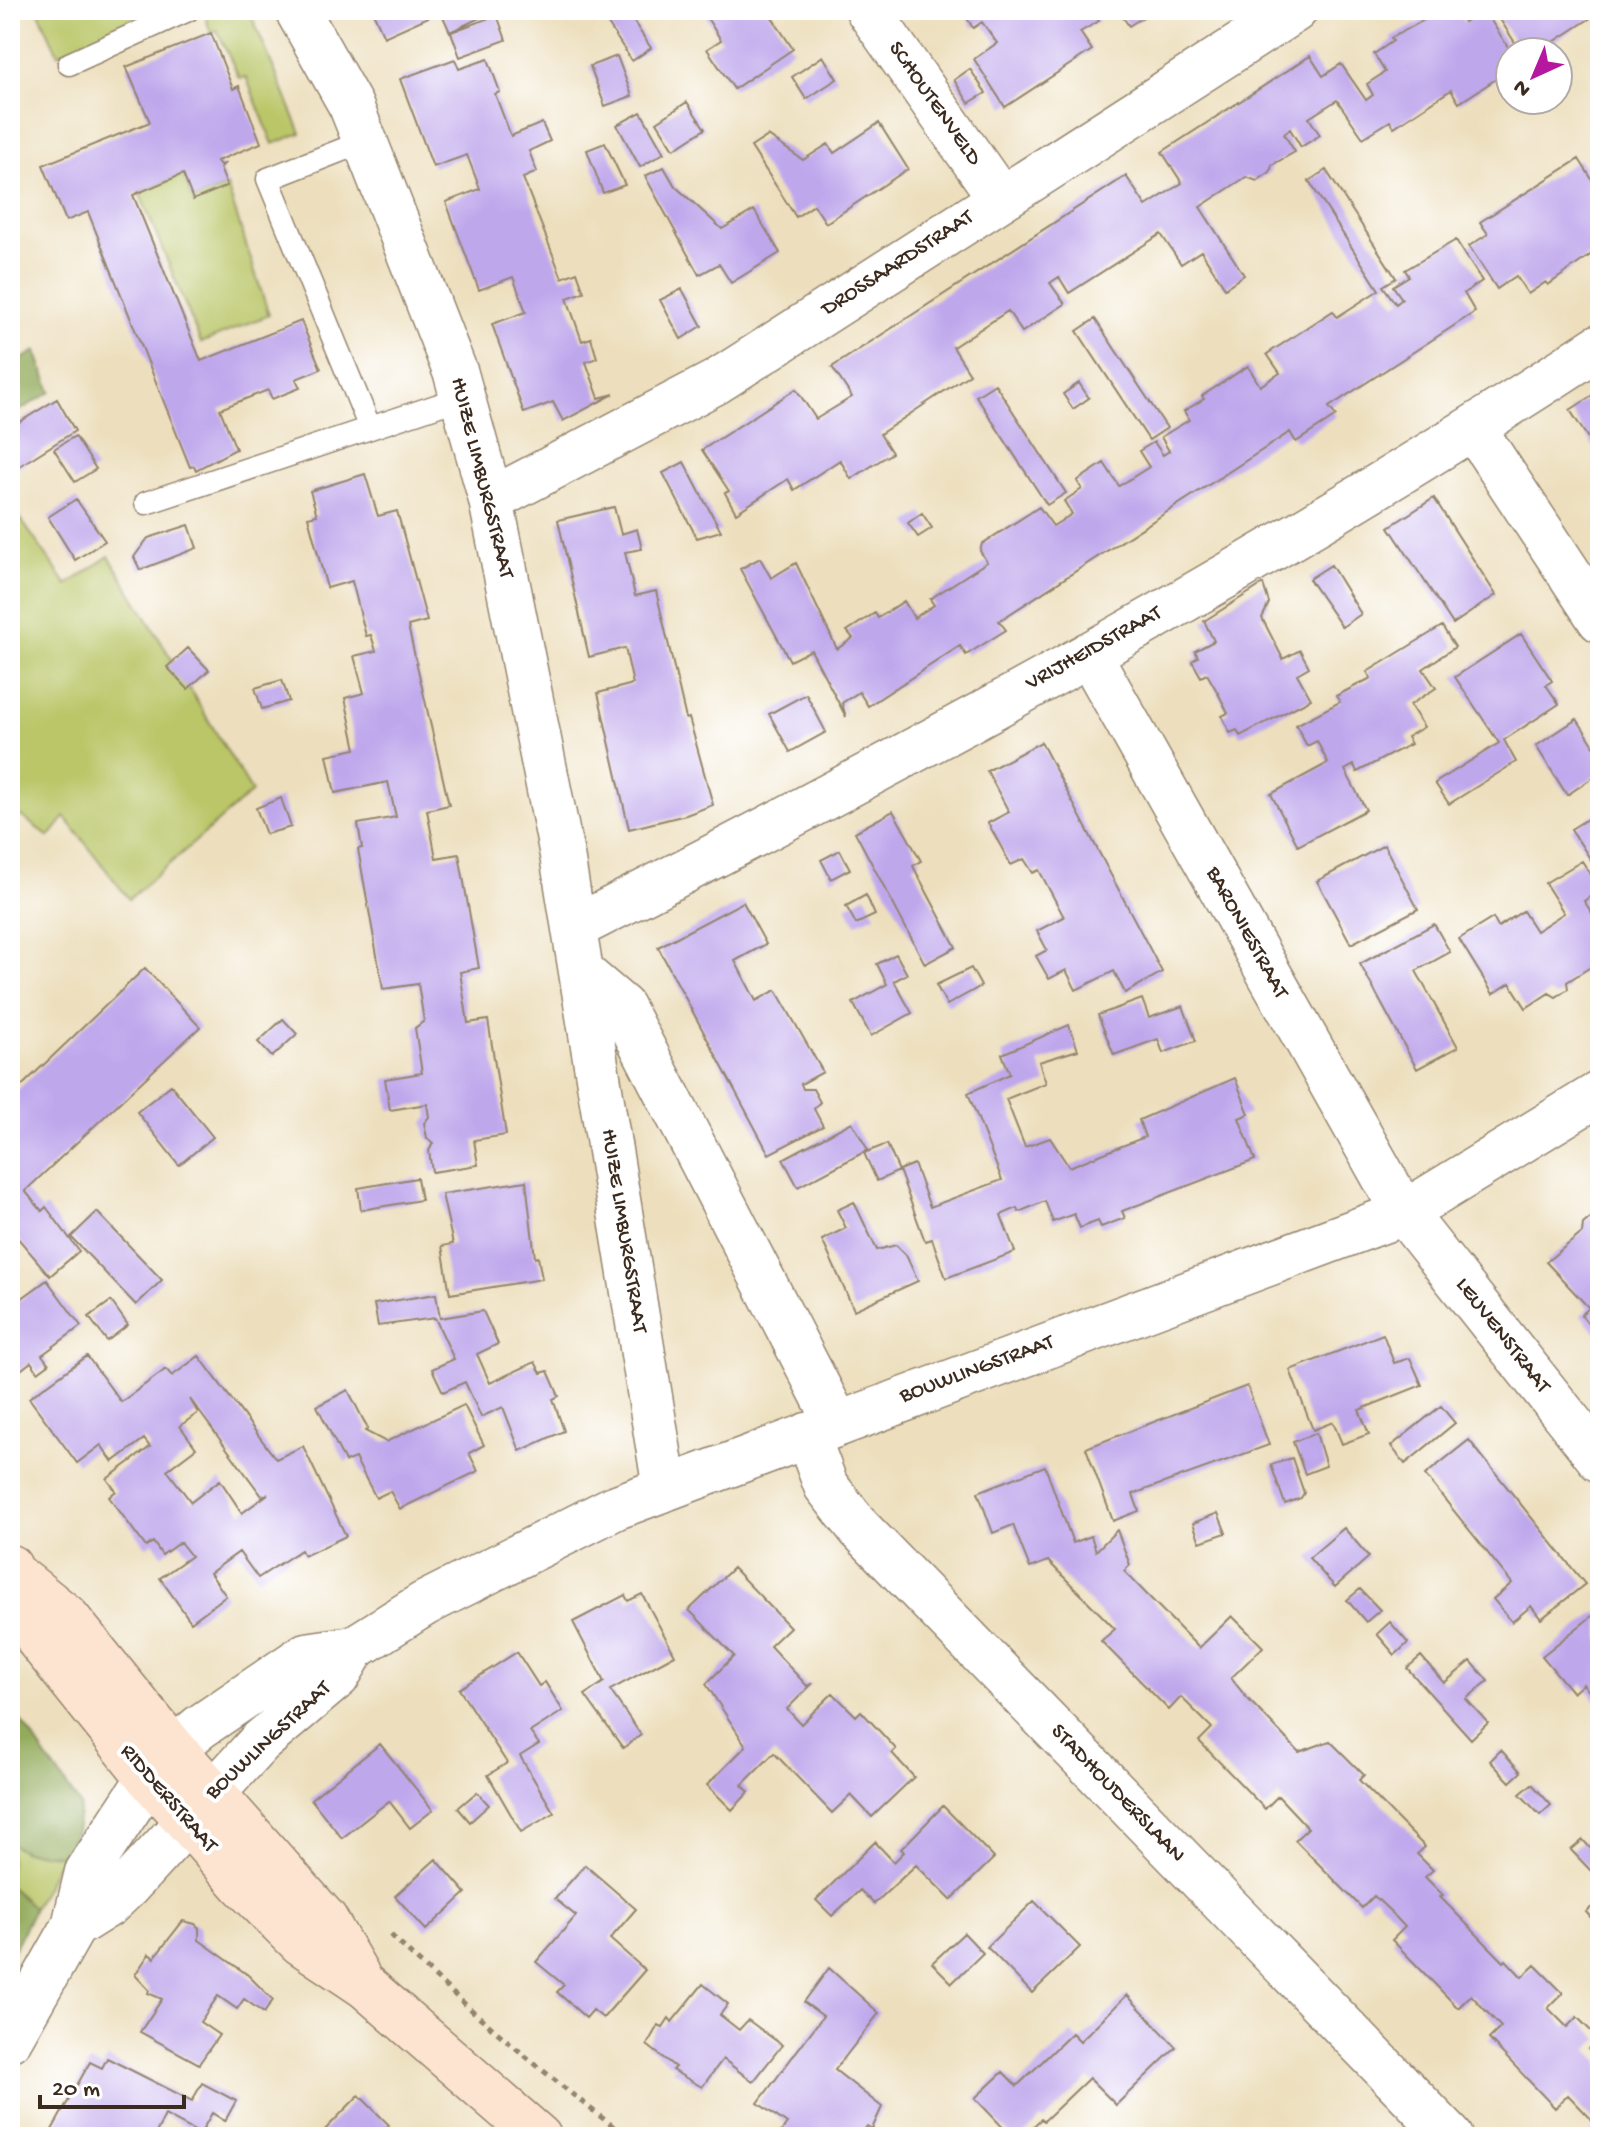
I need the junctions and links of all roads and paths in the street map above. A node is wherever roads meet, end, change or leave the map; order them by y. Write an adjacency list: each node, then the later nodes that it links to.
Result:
1 (188, 10): 5 (lane)
2 (297, 10): 6 (street, HUIZE LIMBURGSTRAAT)
3 (868, 10): 7 (street, SCHOUTENVELD)
4 (1291, 11): 7 (street, DROSSAARDSTRAAT)
5 (69, 64)
6 (365, 141): 9 (street, HUIZE LIMBURGSTRAAT); 10 (lane)
7 (1000, 198): 12 (street, DROSSAARDSTRAAT)
8 (1600, 346): 11 (street, VRIJHEIDSTRAAT)
9 (463, 397): 10 (lane); 12 (street, HUIZE LIMBURGSTRAAT)
10 (370, 428): 13 (lane)
11 (1474, 429): 14 (street); 15 (street, VRIJHEIDSTRAAT)
12 (491, 500): 16 (street, HUIZE LIMBURGSTRAAT)
13 (146, 503)
14 (1600, 620)
15 (1089, 654): 16 (street, VRIJHEIDSTRAAT); 19 (street, BARONIESTRAAT)
16 (574, 928): 17 (street, HUIZE LIMBURGSTRAAT)
17 (582, 973): 20 (street); 22 (street, HUIZE LIMBURGSTRAAT)
18 (1600, 1093): 19 (street, BOUWLINGSTRAAT)
19 (1404, 1213): 20 (street, BOUWLINGSTRAAT); 21 (street, LEUVENSTRAAT)
20 (822, 1429): 22 (street, BOUWLINGSTRAAT); 32 (street, STADHOUDERSLAAN)
21 (1600, 1460)
22 (665, 1489): 24 (street, BOUWLINGSTRAAT)
23 (13, 1571): 25 (street, RIDDERSTRAAT)
24 (354, 1648): 25 (street, BOUWLINGSTRAAT); 26 (street, BOUWLINGSTRAAT)
25 (161, 1764): 26 (street, RIDDERSTRAAT); 27 (street, BOUWLINGSTRAAT)
26 (200, 1806): 27 (street, BOUWLINGSTRAAT); 30 (street, RIDDERSTRAAT)
27 (74, 1926): 29 (street, BOUWLINGSTRAAT)
28 (385, 1928): 31 (path)
29 (10, 2039)
30 (539, 2137)
31 (627, 2137)
32 (1451, 2137)

